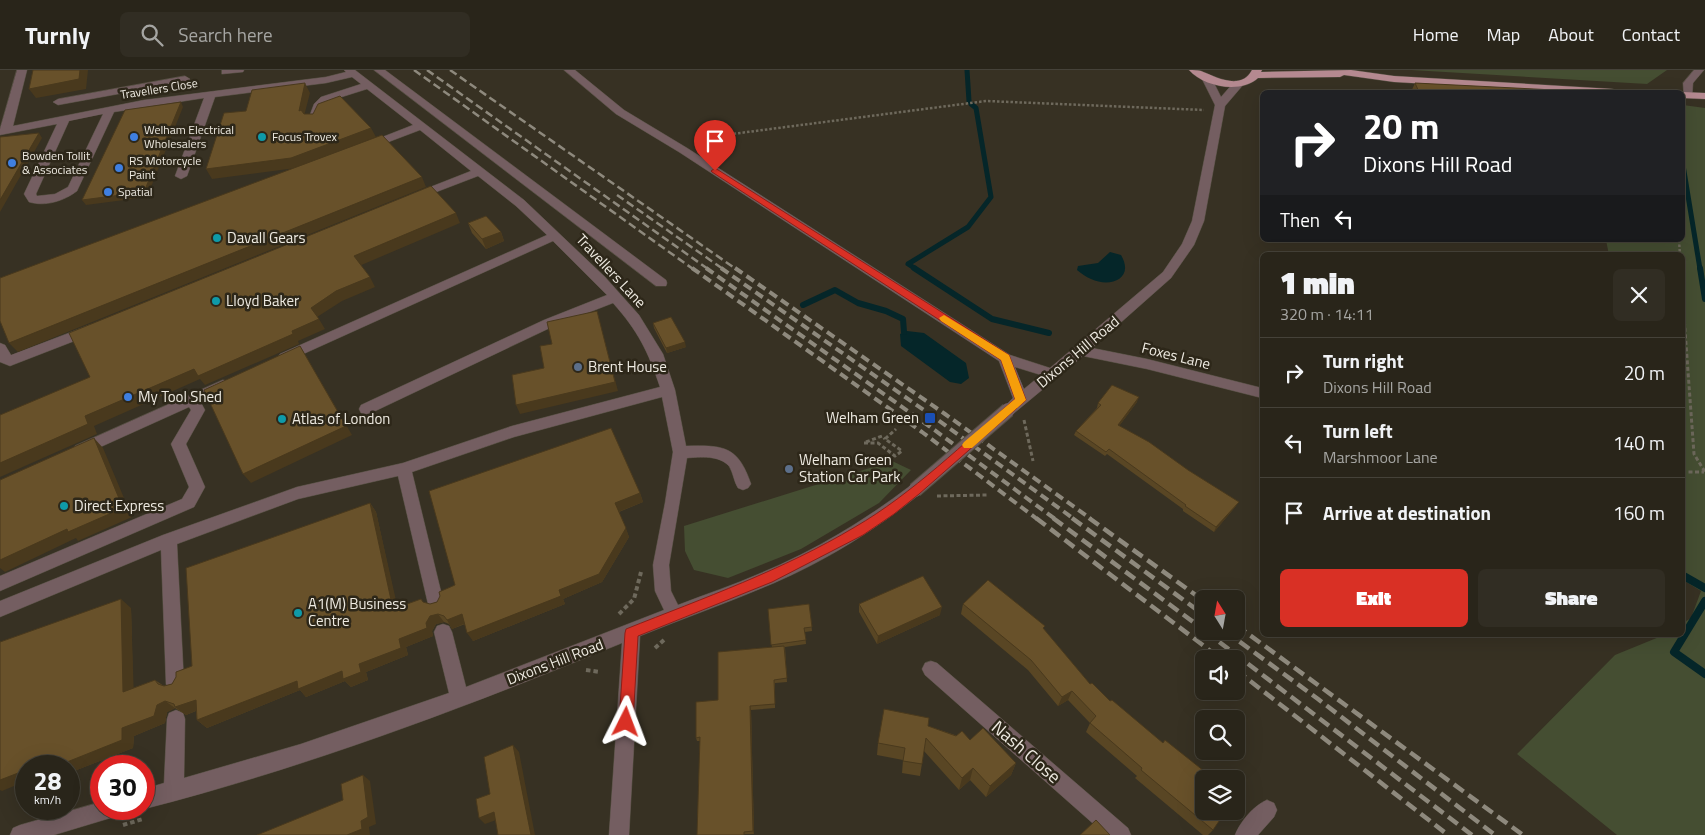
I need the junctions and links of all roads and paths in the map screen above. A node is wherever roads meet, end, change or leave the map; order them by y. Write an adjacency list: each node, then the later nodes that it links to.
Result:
1 (22, 70): 29 (street)
2 (240, 70): 8 (street)
3 (379, 70): 15 (street)
4 (569, 70): 31 (street)
5 (1194, 70): 13 (main road)
6 (1330, 70): 11 (main road)
7 (1699, 70): 19 (street)
8 (226, 72)
9 (351, 72): 16 (street, Travellers Lane); 18 (street, Travellers Close)
10 (1256, 73): 11 (main road); 14 (main road)
11 (1354, 73): 17 (main road)
12 (185, 74): 21 (street); 22 (street)
13 (1207, 79): 14 (main road); 23 (street)
14 (1239, 83): 23 (street)
15 (399, 86): 16 (street); 32 (street)
16 (372, 90): 27 (street); 28 (street, Travellers Lane)
17 (1575, 90)
18 (211, 94): 21 (street, Travellers Close); 34 (street)
19 (1685, 95): 20 (main road)
20 (1705, 96)
21 (183, 97): 24 (street, Travellers Close)
22 (58, 102)
23 (1220, 105): 42 (street, Dixons Hill Road)
24 (110, 110): 26 (street, Travellers Close); 26 (street)
25 (1208, 111): 31 (path)
26 (65, 118): 29 (street, Travellers Close)
27 (313, 120)
28 (421, 126): 30 (street); 33 (street, Travellers Lane)
29 (3, 132)
30 (359, 150)
31 (683, 150): 43 (street)
32 (511, 168): 33 (street); 37 (street)
33 (484, 175): 35 (street); 36 (street, Travellers Lane)
34 (181, 176)
35 (404, 202)
36 (555, 236): 38 (street, Travellers Lane); 44 (street)
37 (661, 283)
38 (615, 297): 47 (street, Travellers Lane); 51 (street)
39 (104, 324): 41 (street)
40 (1685, 330): 60 (path)
41 (0, 348)
42 (1080, 351): 45 (street, Dixons Hill Road); 48 (street, Foxes Lane)
43 (1005, 358): 45 (street); 50 (street)
44 (273, 363)
45 (1053, 374): 50 (street, Dixons Hill Road)
46 (237, 379): 49 (street)
47 (668, 390): 55 (street, Travellers Lane); 58 (street)
48 (1260, 392)
49 (192, 399): 56 (street); 65 (street)
50 (1021, 400): 68 (street, Dixons Hill Road, bridge)
51 (366, 409)
52 (1024, 420): 57 (path)
53 (896, 429): 54 (path)
54 (885, 438): 54 (path)
55 (680, 452): 61 (street); 68 (street, Travellers Lane)
56 (70, 454)
57 (1032, 460)
58 (404, 469): 64 (street); 66 (street)
59 (1685, 472): 60 (path)
60 (1705, 472)
61 (743, 484)
62 (987, 495): 63 (path)
63 (935, 496)
64 (169, 540): 67 (street); 72 (street)
65 (0, 584)
66 (436, 604)
67 (0, 609)
68 (674, 614): 70 (street, Dixons Hill Road)
69 (443, 632): 73 (street)
70 (631, 633): 73 (street, Dixons Hill Road); 80 (street)
71 (931, 669): 81 (street, Nash Close)
72 (176, 684)
73 (460, 699): 75 (street, Dixons Hill Road)
74 (176, 718): 75 (street)
75 (174, 789): 76 (street, Dixons Hill Road)
76 (155, 795)
77 (1267, 810): 82 (street)
78 (90, 815): 79 (street)
79 (20, 835)
80 (619, 835)
81 (1121, 835)
82 (1245, 835)

